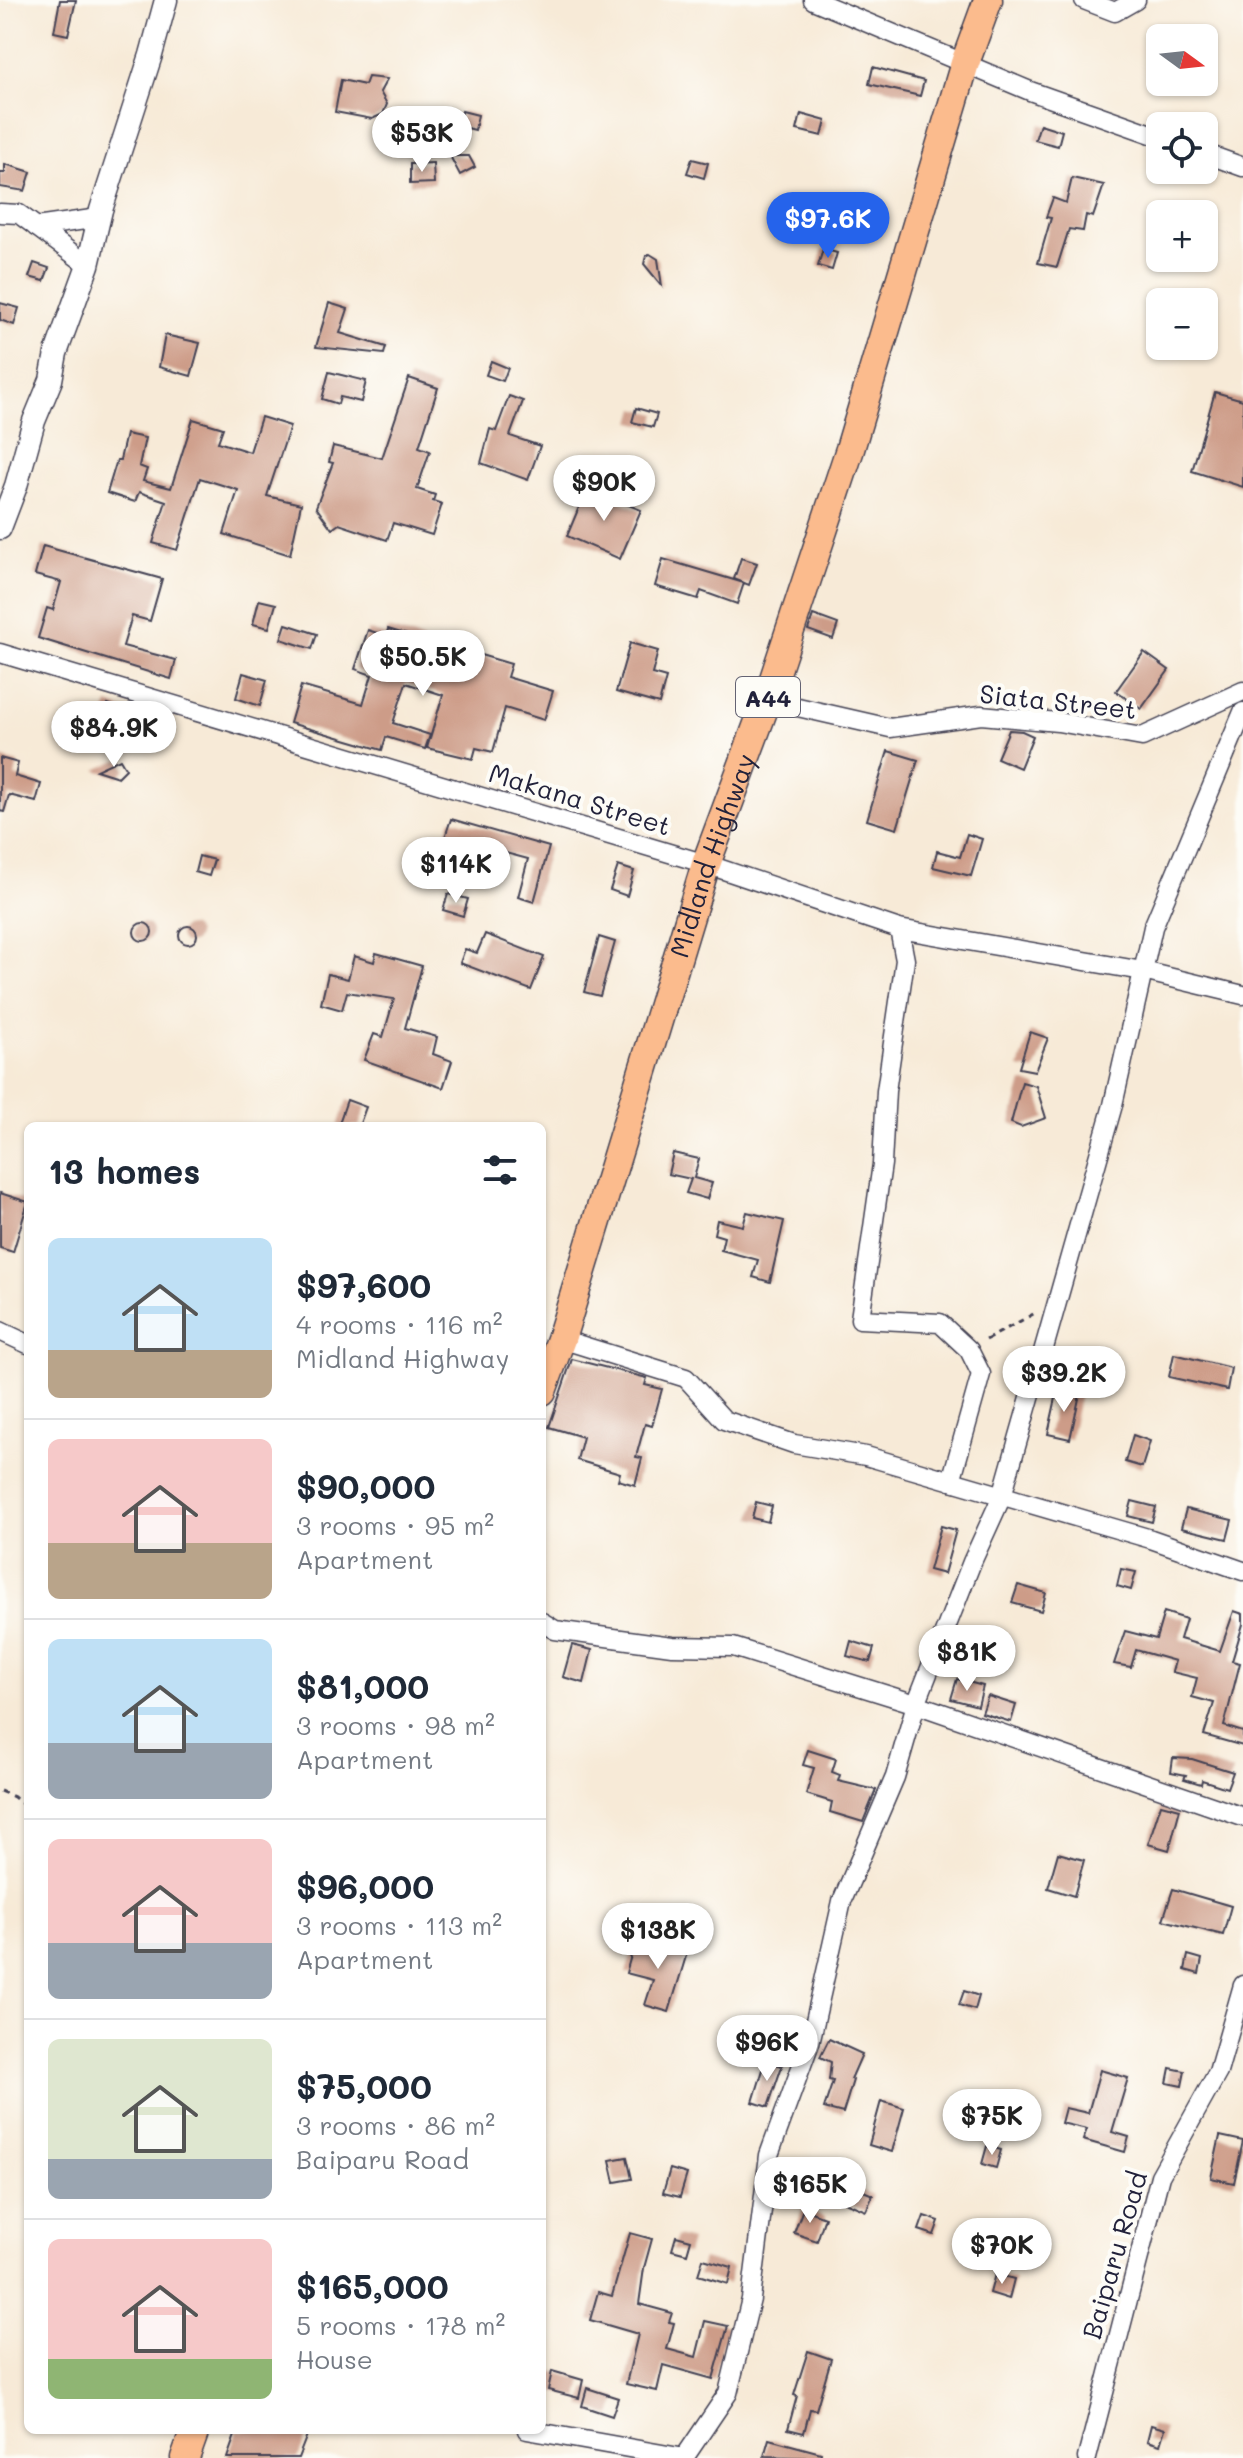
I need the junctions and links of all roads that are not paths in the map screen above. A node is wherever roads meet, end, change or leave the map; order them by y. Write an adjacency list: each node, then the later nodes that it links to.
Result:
1 (166, 0): 11 (street)
2 (813, 0): 6 (street)
3 (988, 0): 6 (main road, Midland Highway / A44)
4 (1084, 0): 5 (street)
5 (1136, 0)
6 (965, 63): 7 (street); 17 (main road, Midland Highway / A44)
7 (1146, 132)
8 (1218, 158): 9 (street)
9 (1243, 167)
10 (0, 213): 12 (street)
11 (99, 218): 12 (street); 13 (street)
12 (36, 227): 13 (street)
13 (88, 265): 14 (street)
14 (0, 528)
15 (0, 653): 19 (street, Makana Street)
16 (1243, 691): 17 (street, Siata Street)
17 (767, 700): 19 (main road, Midland Highway / A44)
18 (1243, 712): 21 (street)
19 (706, 864): 20 (street, Makana Street); 24 (main road, Midland Highway / A44)
20 (899, 929): 21 (street, Makana Street); 27 (street)
21 (1143, 971): 22 (street, Makana Street); 28 (street)
22 (1243, 995)
23 (0, 1331): 25 (street)
24 (561, 1339): 26 (main road, Midland Highway / A44); 27 (street)
25 (24, 1342)
26 (546, 1380)
27 (951, 1481): 28 (street)
28 (1002, 1496): 29 (street); 31 (street)
29 (1243, 1571)
30 (546, 1624): 31 (street)
31 (916, 1704): 32 (street); 37 (street)
32 (1243, 1817)
33 (1243, 1985): 38 (street, Baiparu Road)
34 (546, 2433): 37 (street)
35 (194, 2434): 36 (main road)
36 (185, 2458)
37 (684, 2458)
38 (1087, 2458)

